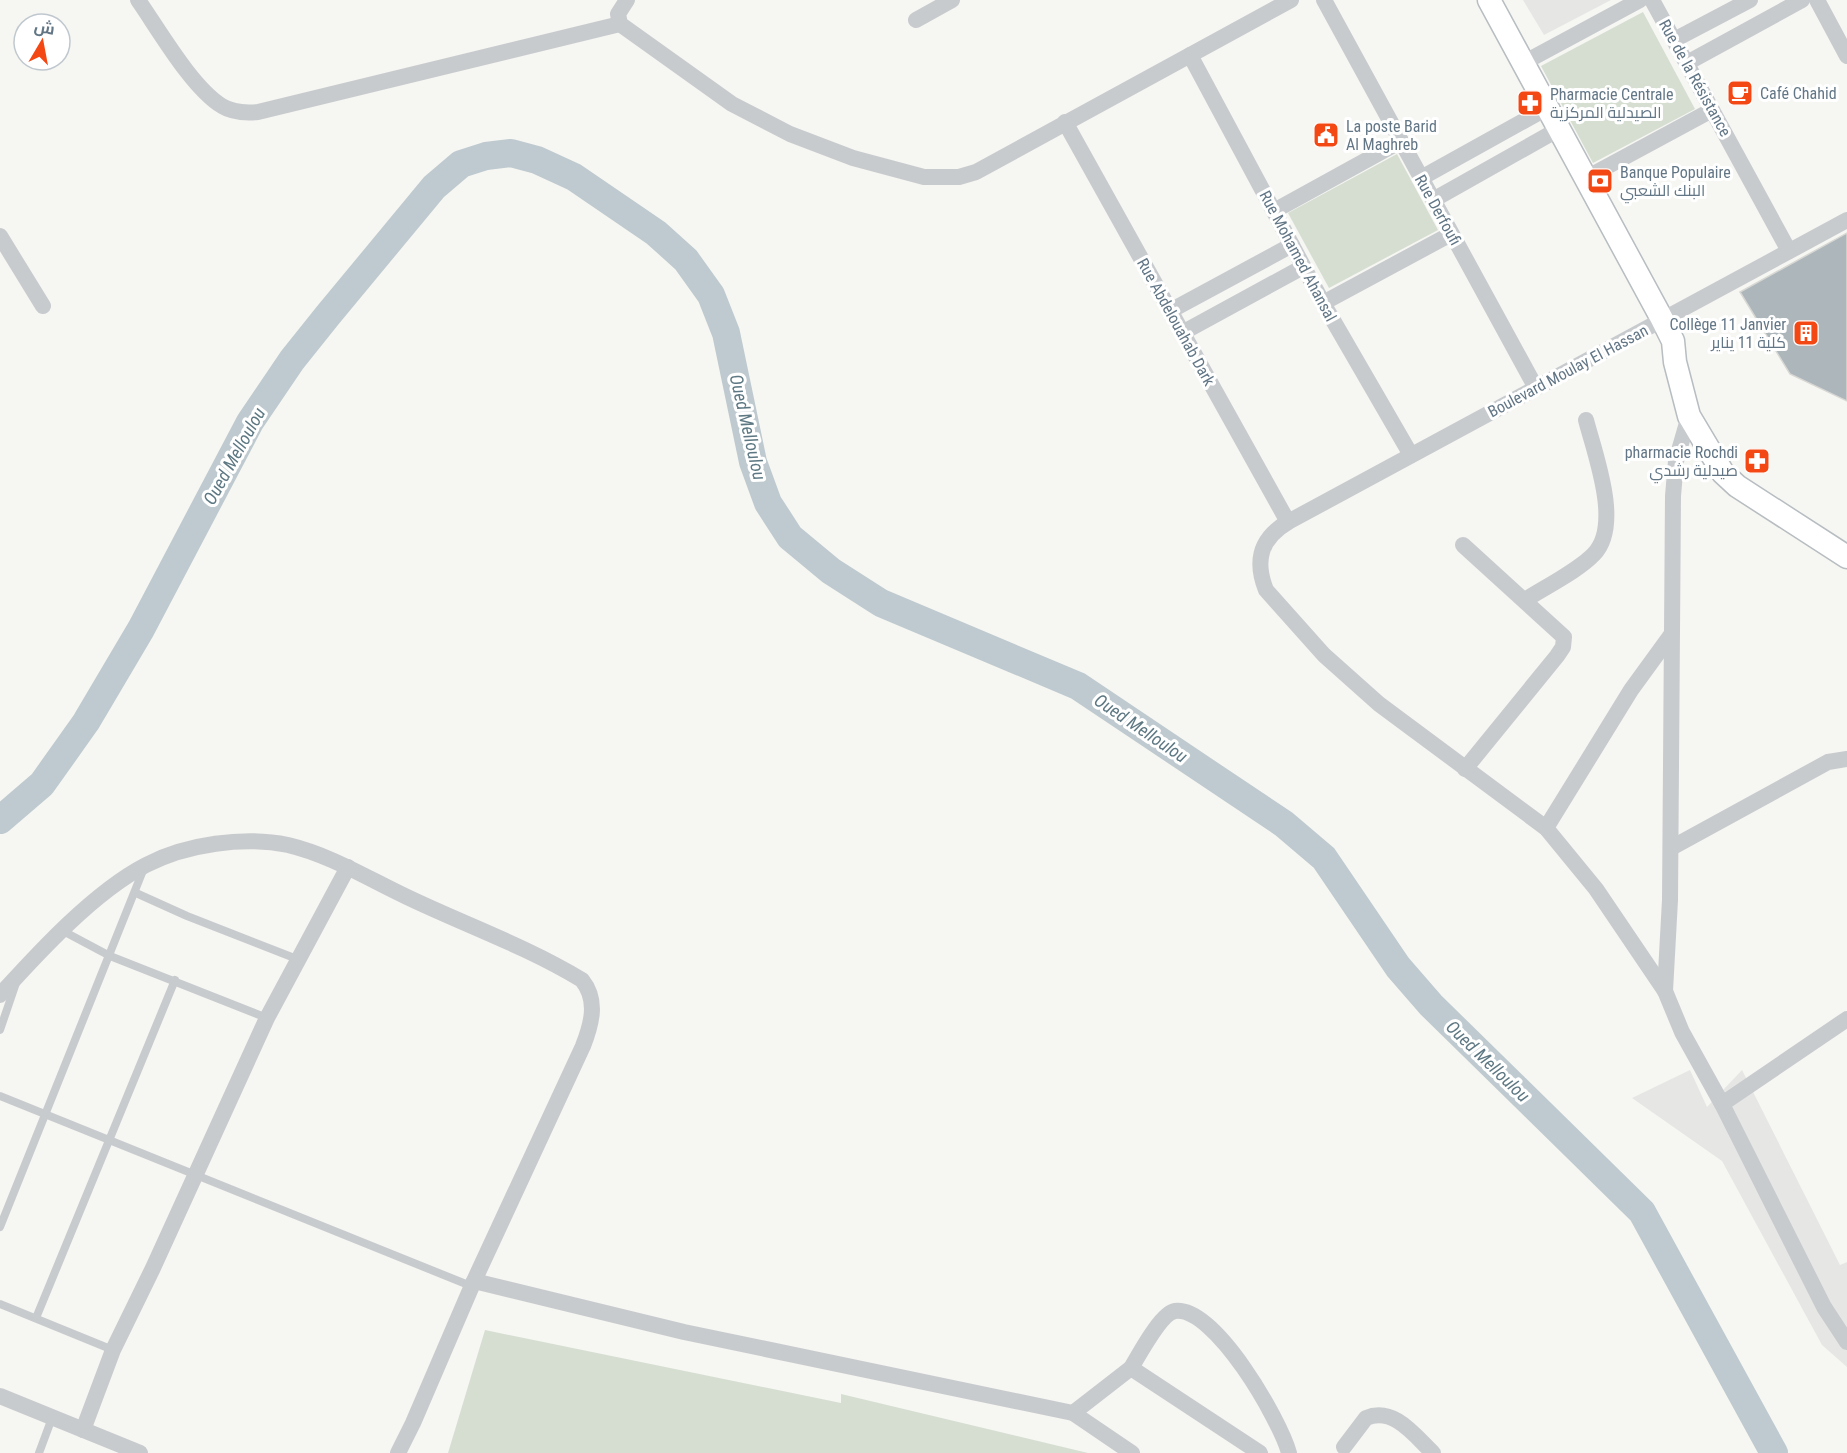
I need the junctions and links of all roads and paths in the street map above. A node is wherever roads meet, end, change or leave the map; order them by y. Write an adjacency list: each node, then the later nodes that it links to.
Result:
1 (138, 0): 13 (street)
2 (627, 0): 13 (street)
3 (952, 0): 12 (street)
4 (1291, 0): 15 (street)
5 (1324, 0): 23 (street, Rue Derfoufi)
6 (1489, 0): 17 (main road)
7 (1640, 0): 17 (street)
8 (1652, 0): 14 (street, Rue de la Résistance)
9 (1750, 0): 14 (street)
10 (1802, 0): 18 (street)
11 (1817, 0): 16 (street)
12 (916, 20)
13 (620, 24): 21 (street)
14 (1674, 40): 18 (street, Rue de la Résistance)
15 (1190, 55): 21 (street); 27 (street, Rue Mohamed Ahansal)
16 (1847, 56)
17 (1523, 63): 19 (main road)
18 (1687, 63): 20 (street, Rue de la Résistance)
19 (1547, 108): 22 (main road); 24 (street)
20 (1712, 110): 25 (street); 32 (street, Rue de la Résistance)
21 (1065, 122): 36 (street, Rue Abdelouahab Dark)
22 (1559, 129): 25 (main road); 26 (street)
23 (1401, 141): 24 (street, Rue Derfoufi); 27 (street)
24 (1421, 178): 26 (street, Rue Derfoufi)
25 (1586, 178): 37 (main road)
26 (1433, 200): 29 (street, Rue Derfoufi)
27 (1274, 211): 31 (street, Rue Mohamed Ahansal)
28 (1847, 219): 32 (street, Boulevard Moulay El Hassan)
29 (1452, 234): 34 (street); 39 (street, Rue Derfoufi)
30 (0, 236): 35 (street)
31 (1292, 244): 33 (street, Rue Mohamed Ahansal); 36 (street)
32 (1789, 251): 37 (street, Boulevard Moulay El Hassan)
33 (1303, 267): 34 (street, Rue Mohamed Ahansal); 38 (street)
34 (1323, 303): 42 (street, Rue Mohamed Ahansal)
35 (43, 306)
36 (1170, 311): 38 (street, Rue Abdelouahab Dark)
37 (1662, 319): 39 (street, Boulevard Moulay El Hassan); 40 (main road)
38 (1182, 333): 43 (street, Rue Abdelouahab Dark)
39 (1536, 388): 42 (street, Boulevard Moulay El Hassan)
40 (1689, 416): 45 (main road); 47 (street)
41 (1586, 420): 46 (street)
42 (1411, 455): 43 (street, Boulevard Moulay El Hassan)
43 (1288, 522): 49 (street, Boulevard Moulay El Hassan)
44 (1463, 545): 46 (street)
45 (1847, 557)
46 (1525, 600): 49 (street)
47 (1671, 635): 50 (street); 51 (street)
48 (1847, 759): 51 (street)
49 (1466, 769): 50 (street, Boulevard Moulay El Hassan)
50 (1546, 828): 60 (street, Boulevard Moulay El Hassan)
51 (1671, 848): 60 (street)
52 (146, 865): 53 (street); 54 (lane); 55 (street)
53 (348, 867): 57 (street); 71 (street)
54 (136, 893): 56 (lane); 57 (lane)
55 (63, 931): 56 (lane); 58 (street)
56 (111, 956): 59 (lane); 67 (lane)
57 (297, 959): 62 (street)
58 (20, 973): 61 (street); 64 (lane)
59 (175, 980): 62 (lane); 68 (lane)
60 (1665, 991): 66 (street)
61 (0, 995)
62 (267, 1018): 69 (street)
63 (1847, 1019): 66 (street)
64 (0, 1030)
65 (0, 1096): 67 (lane)
66 (1722, 1104): 74 (street)
67 (45, 1114): 68 (lane); 70 (lane)
68 (109, 1140): 69 (lane); 73 (lane)
69 (194, 1174): 71 (lane); 75 (street)
70 (0, 1227)
71 (473, 1283): 78 (street); 84 (street)
72 (0, 1304): 73 (lane)
73 (36, 1318): 75 (lane)
74 (1847, 1342)
75 (113, 1350): 80 (street)
76 (1131, 1368): 78 (street); 86 (street); 87 (street)
77 (0, 1396): 79 (street)
78 (1073, 1413): 85 (street)
79 (51, 1418): 80 (street); 82 (lane)
80 (83, 1430): 83 (street)
81 (1345, 1451): 88 (street)
82 (39, 1453)
83 (140, 1453)
84 (398, 1453)
85 (1132, 1453)
86 (1260, 1453)
87 (1289, 1453)
88 (1433, 1453)

